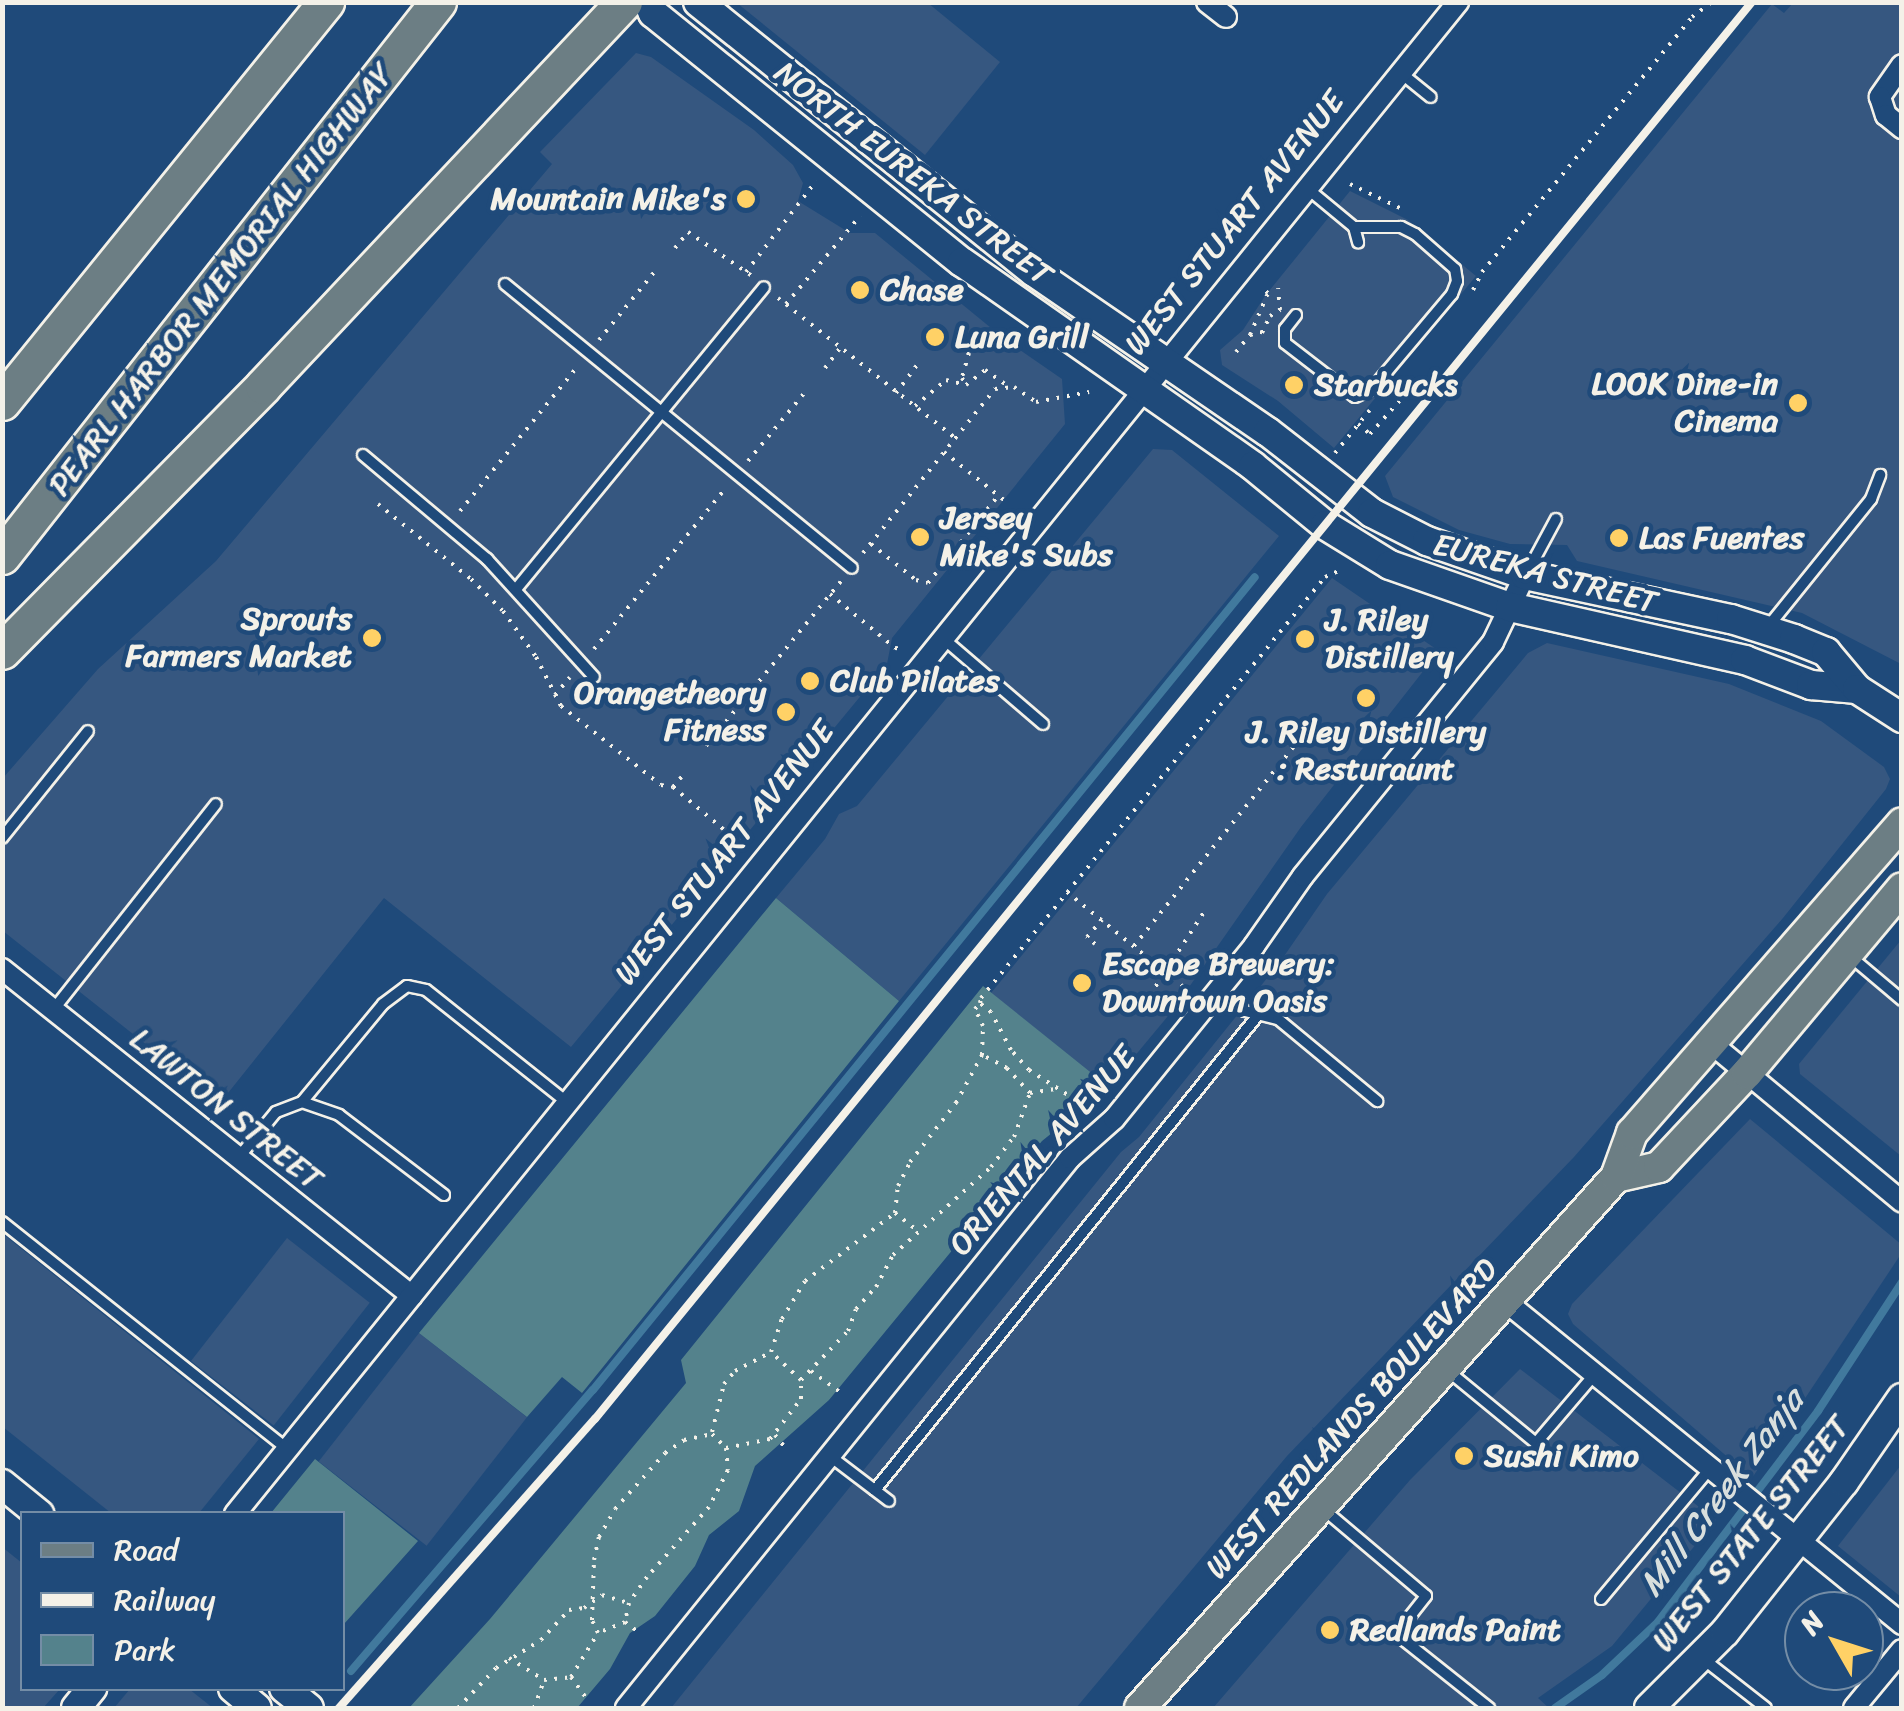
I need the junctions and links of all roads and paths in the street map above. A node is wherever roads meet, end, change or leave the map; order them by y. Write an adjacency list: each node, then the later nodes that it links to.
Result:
1 (326, 2): 48 (highway)
2 (438, 2): 68 (highway, PEARL HARBOR MEMORIAL HIGHWAY)
3 (624, 2): 80 (highway)
4 (648, 2): 44 (street, NORTH EUREKA STREET)
5 (698, 2): 36 (street, NORTH EUREKA STREET)
6 (1208, 2): 9 (street)
7 (1458, 2): 11 (street, WEST STUART AVENUE)
8 (1712, 2): 26 (path)
9 (1226, 18)
10 (1902, 65): 13 (street)
11 (1402, 73): 12 (lane); 15 (street, WEST STUART AVENUE)
12 (1431, 97)
13 (1894, 121)
14 (816, 181): 21 (path)
15 (1307, 189): 17 (lane); 36 (street, WEST STUART AVENUE)
16 (860, 216): 27 (path)
17 (1354, 227): 18 (lane); 28 (lane)
18 (1358, 242)
19 (675, 248): 21 (path)
20 (655, 271): 32 (path)
21 (746, 272): 23 (path)
22 (505, 284): 50 (lane)
23 (764, 287): 27 (path); 50 (lane)
24 (1278, 288): 30 (path)
25 (1263, 289): 31 (path)
26 (1468, 296)
27 (786, 304): 34 (path)
28 (1296, 315)
29 (1276, 329): 30 (path)
30 (1262, 332): 31 (path)
31 (1250, 336): 35 (path)
32 (599, 340)
33 (960, 345): 40 (path)
34 (840, 348): 39 (path); 45 (path)
35 (1236, 352)
36 (1166, 362): 44 (street, WEST STUART AVENUE); 71 (street, EUREKA STREET)
37 (916, 365): 45 (path)
38 (577, 367): 62 (path)
39 (824, 368)
40 (966, 385): 41 (path); 49 (path)
41 (1009, 387): 43 (path); 52 (path)
42 (804, 392): 56 (path)
43 (1089, 392)
44 (1144, 392): 75 (street, EUREKA STREET); 77 (street, WEST STUART AVENUE)
45 (896, 393): 49 (path)
46 (1402, 398): 51 (path)
47 (1381, 401): 51 (path)
48 (2, 402)
49 (914, 407): 52 (path)
50 (662, 411): 69 (lane); 73 (lane)
51 (1358, 424): 54 (path)
52 (955, 438): 53 (path)
53 (944, 452): 59 (path); 65 (path)
54 (1335, 453)
55 (363, 454): 73 (lane)
56 (748, 461)
57 (1880, 475): 76 (lane)
58 (726, 488): 79 (path)
59 (998, 496): 61 (path); 65 (path)
60 (378, 504): 66 (path)
61 (1009, 504)
62 (460, 511)
63 (1556, 519): 71 (lane)
64 (436, 540): 66 (path)
65 (871, 544): 67 (path)
66 (432, 546): 84 (path)
67 (863, 554)
68 (2, 556)
69 (852, 568)
70 (1343, 570): 97 (path)
71 (1525, 575): 75 (street, ORIENTAL AVENUE); 76 (street, EUREKA STREET)
72 (841, 581): 74 (path)
73 (517, 588): 81 (lane)
74 (830, 594): 78 (path); 89 (path)
75 (1510, 607): 83 (street, EUREKA STREET); 105 (street, ORIENTAL AVENUE)
76 (1766, 629): 83 (street, EUREKA STREET)
77 (945, 640): 86 (lane); 121 (street, WEST STUART AVENUE)
78 (910, 649)
79 (594, 650)
80 (2, 651)
81 (594, 677)
82 (570, 678): 84 (path)
83 (1857, 689): 85 (street, EUREKA STREET)
84 (555, 695): 91 (path)
85 (1902, 718)
86 (1042, 724)
87 (88, 731): 94 (lane)
88 (1296, 744): 101 (path)
89 (706, 746)
90 (684, 774): 91 (path)
91 (673, 788): 95 (path)
92 (216, 804): 110 (lane)
93 (1902, 823): 112 (main road, WEST REDLANDS BOULEVARD)
94 (2, 838)
95 (752, 840)
96 (1902, 888): 102 (main road)
97 (1067, 892): 99 (path); 109 (path)
98 (1206, 909): 104 (path)
99 (1102, 920): 100 (path); 101 (path)
100 (1095, 944)
101 (1134, 946): 104 (path)
102 (1847, 953): 108 (lane); 116 (main road)
103 (2, 969): 110 (street, LAWTON STREET)
104 (1168, 974): 106 (path); 107 (path)
105 (1217, 992): 111 (lane); 144 (street, ORIENTAL AVENUE)
106 (1191, 993)
107 (1150, 995)
108 (1902, 1000)
109 (980, 1004): 113 (path); 114 (path)
110 (54, 1010): 123 (street, LAWTON STREET)
111 (1258, 1015): 119 (lane); 147 (lane)
112 (1712, 1044): 116 (street); 124 (main road, WEST REDLANDS BOULEVARD)
113 (982, 1056): 115 (path); 127 (path)
114 (1018, 1058): 115 (path); 117 (path)
115 (1007, 1068): 118 (path)
116 (1746, 1074): 124 (main road); 126 (street)
117 (1054, 1089): 118 (path); 122 (path)
118 (1030, 1093): 129 (path)
119 (1377, 1101)
120 (302, 1102): 121 (lane); 123 (lane); 125 (lane)
121 (568, 1102): 130 (street, WEST STUART AVENUE)
122 (1093, 1111)
123 (239, 1158): 130 (street, LAWTON STREET)
124 (1616, 1177): 131 (main road, WEST REDLANDS BOULEVARD)
125 (444, 1195)
126 (1902, 1202)
127 (895, 1213): 129 (path); 132 (path)
128 (2, 1222): 143 (lane)
129 (920, 1232): 134 (path)
130 (412, 1296): 143 (street, WEST STUART AVENUE)
131 (1505, 1301): 133 (main road, WEST REDLANDS BOULEVARD); 135 (street)
132 (771, 1352): 136 (path); 139 (path)
133 (1445, 1368): 135 (lane); 149 (main road, WEST REDLANDS BOULEVARD)
134 (811, 1371): 136 (path); 137 (path)
135 (1594, 1375): 145 (street)
136 (801, 1380): 140 (path)
137 (841, 1393)
138 (1902, 1398): 152 (street, WEST STATE STREET)
139 (712, 1434): 142 (path); 154 (path)
140 (774, 1434): 141 (path); 142 (path)
141 (784, 1446)
142 (726, 1448): 155 (path)
143 (288, 1450): 151 (street, WEST STUART AVENUE)
144 (830, 1455): 147 (lane); 172 (street, ORIENTAL AVENUE)
145 (1709, 1470): 152 (street); 153 (lane)
146 (2, 1484): 150 (street)
147 (874, 1490): 148 (lane)
148 (889, 1501)
149 (1320, 1506): 173 (main road, WEST REDLANDS BOULEVARD); 174 (lane)
150 (35, 1511)
151 (237, 1511)
152 (1799, 1541): 157 (street); 162 (street, WEST STATE STREET)
153 (1601, 1599)
154 (593, 1601): 155 (path); 159 (path); 161 (path)
155 (629, 1603): 156 (path)
156 (625, 1622): 158 (path); 159 (path)
157 (1902, 1624)
158 (637, 1631)
159 (598, 1633): 163 (path)
160 (1902, 1650): 177 (street)
161 (509, 1658): 164 (path); 170 (path)
162 (1701, 1658): 175 (street, WEST STATE STREET); 176 (lane)
163 (571, 1677): 164 (path); 167 (path)
164 (544, 1680): 171 (path)
165 (237, 1691): 168 (street)
166 (288, 1691): 169 (street)
167 (587, 1700)
168 (258, 1708)
169 (309, 1708)
170 (458, 1708)
171 (534, 1708)
172 (626, 1708)
173 (1140, 1708)
174 (1489, 1708)
175 (1649, 1708)
176 (1766, 1708)
177 (1854, 1708)

